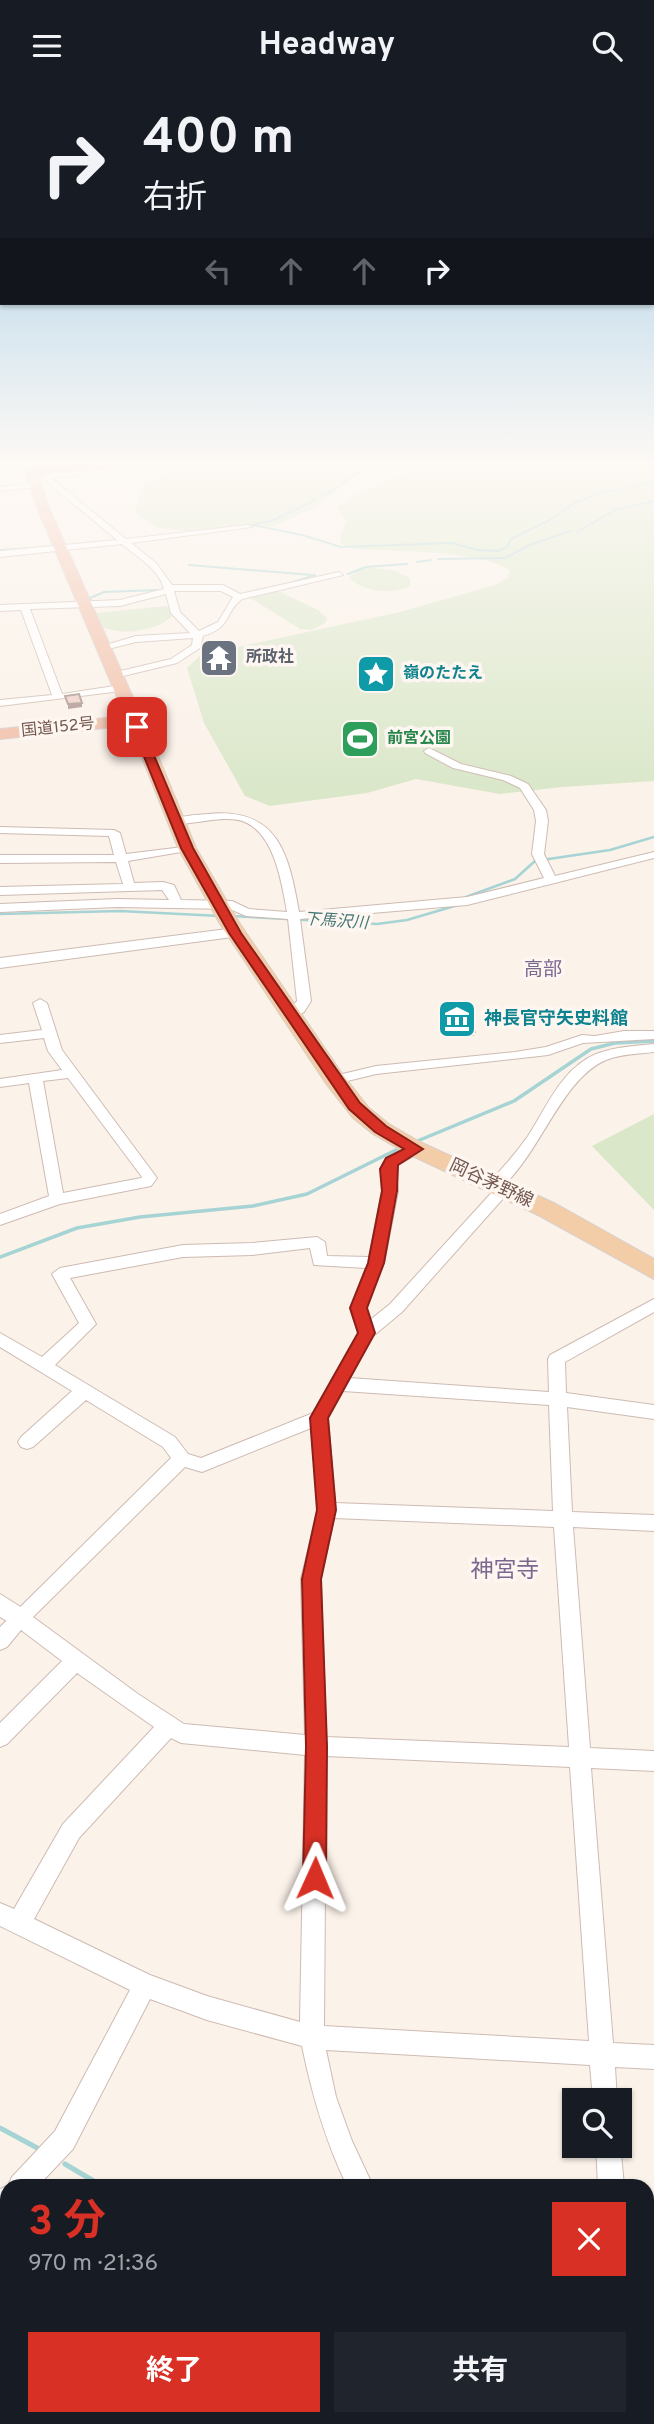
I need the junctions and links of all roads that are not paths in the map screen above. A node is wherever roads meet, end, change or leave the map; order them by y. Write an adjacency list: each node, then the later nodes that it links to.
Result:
1 (71, 573): 6 (highway)
2 (160, 573): 4 (street)
3 (339, 575): 5 (street)
4 (168, 589): 5 (street); 6 (street); 9 (street)
5 (239, 597): 9 (street)
6 (85, 605): 8 (street); 10 (highway)
7 (0, 608): 8 (street)
8 (25, 608): 12 (street)
9 (198, 636): 10 (street); 11 (street)
10 (104, 647): 11 (highway)
11 (118, 681): 12 (street); 14 (highway)
12 (58, 697): 13 (street)
13 (0, 703)
14 (135, 720): 15 (highway, 国道152号); 17 (main road, 岡谷茅野線)
15 (0, 734)
16 (429, 751): 23 (street)
17 (177, 821): 19 (main road, 岡谷茅野線); 29 (street)
18 (0, 830): 21 (street)
19 (187, 848): 21 (street); 28 (main road, 岡谷茅野線)
20 (654, 855): 23 (street)
21 (122, 858): 22 (street); 24 (street)
22 (0, 859)
23 (551, 880): 29 (street)
24 (129, 885): 25 (street); 26 (street)
25 (0, 891)
26 (176, 904): 27 (street); 28 (street)
27 (0, 908)
28 (227, 918): 29 (street); 30 (street); 32 (main road, 岡谷茅野線)
29 (295, 919): 32 (street)
30 (0, 963)
31 (40, 1003): 33 (street)
32 (291, 1015): 40 (main road, 岡谷茅野線)
33 (48, 1033): 35 (street); 38 (street)
34 (654, 1035): 36 (street)
35 (0, 1039)
36 (605, 1045): 37 (street); 40 (street); 43 (street)
37 (654, 1048)
38 (72, 1073): 39 (street); 44 (street)
39 (35, 1078): 41 (street); 44 (street)
40 (335, 1080): 42 (main road, 岡谷茅野線)
41 (0, 1083)
42 (410, 1146): 43 (main road, 岡谷茅野線); 46 (street)
43 (499, 1187): 47 (main road, 岡谷茅野線); 49 (street)
44 (57, 1199): 45 (street)
45 (0, 1220)
46 (376, 1263): 49 (street); 51 (street)
47 (654, 1270)
48 (654, 1305): 54 (street)
49 (366, 1333): 52 (street)
50 (4, 1348): 51 (street)
51 (43, 1366): 53 (street)
52 (337, 1384): 54 (street); 56 (street)
53 (83, 1391): 57 (street); 58 (street)
54 (558, 1399): 55 (street); 60 (street)
55 (654, 1412)
56 (319, 1418): 58 (street); 59 (street)
57 (27, 1441)
58 (182, 1459): 62 (street)
59 (327, 1510): 60 (street); 67 (street)
60 (563, 1520): 61 (street); 68 (street)
61 (654, 1523)
62 (10, 1611): 63 (street); 64 (street)
63 (0, 1641)
64 (77, 1660): 65 (street); 66 (street)
65 (168, 1726): 67 (street); 70 (street)
66 (0, 1737)
67 (316, 1746): 68 (street); 72 (street)
68 (582, 1757): 69 (street); 73 (street)
69 (654, 1761)
70 (10, 1919): 71 (street)
71 (145, 1985): 72 (street); 77 (street)
72 (313, 2037): 73 (street); 78 (street)
73 (601, 2054): 74 (street); 75 (street)
74 (654, 2057)
75 (604, 2088)
76 (609, 2158): 79 (street)
77 (28, 2179)
78 (357, 2179)
79 (610, 2179)

